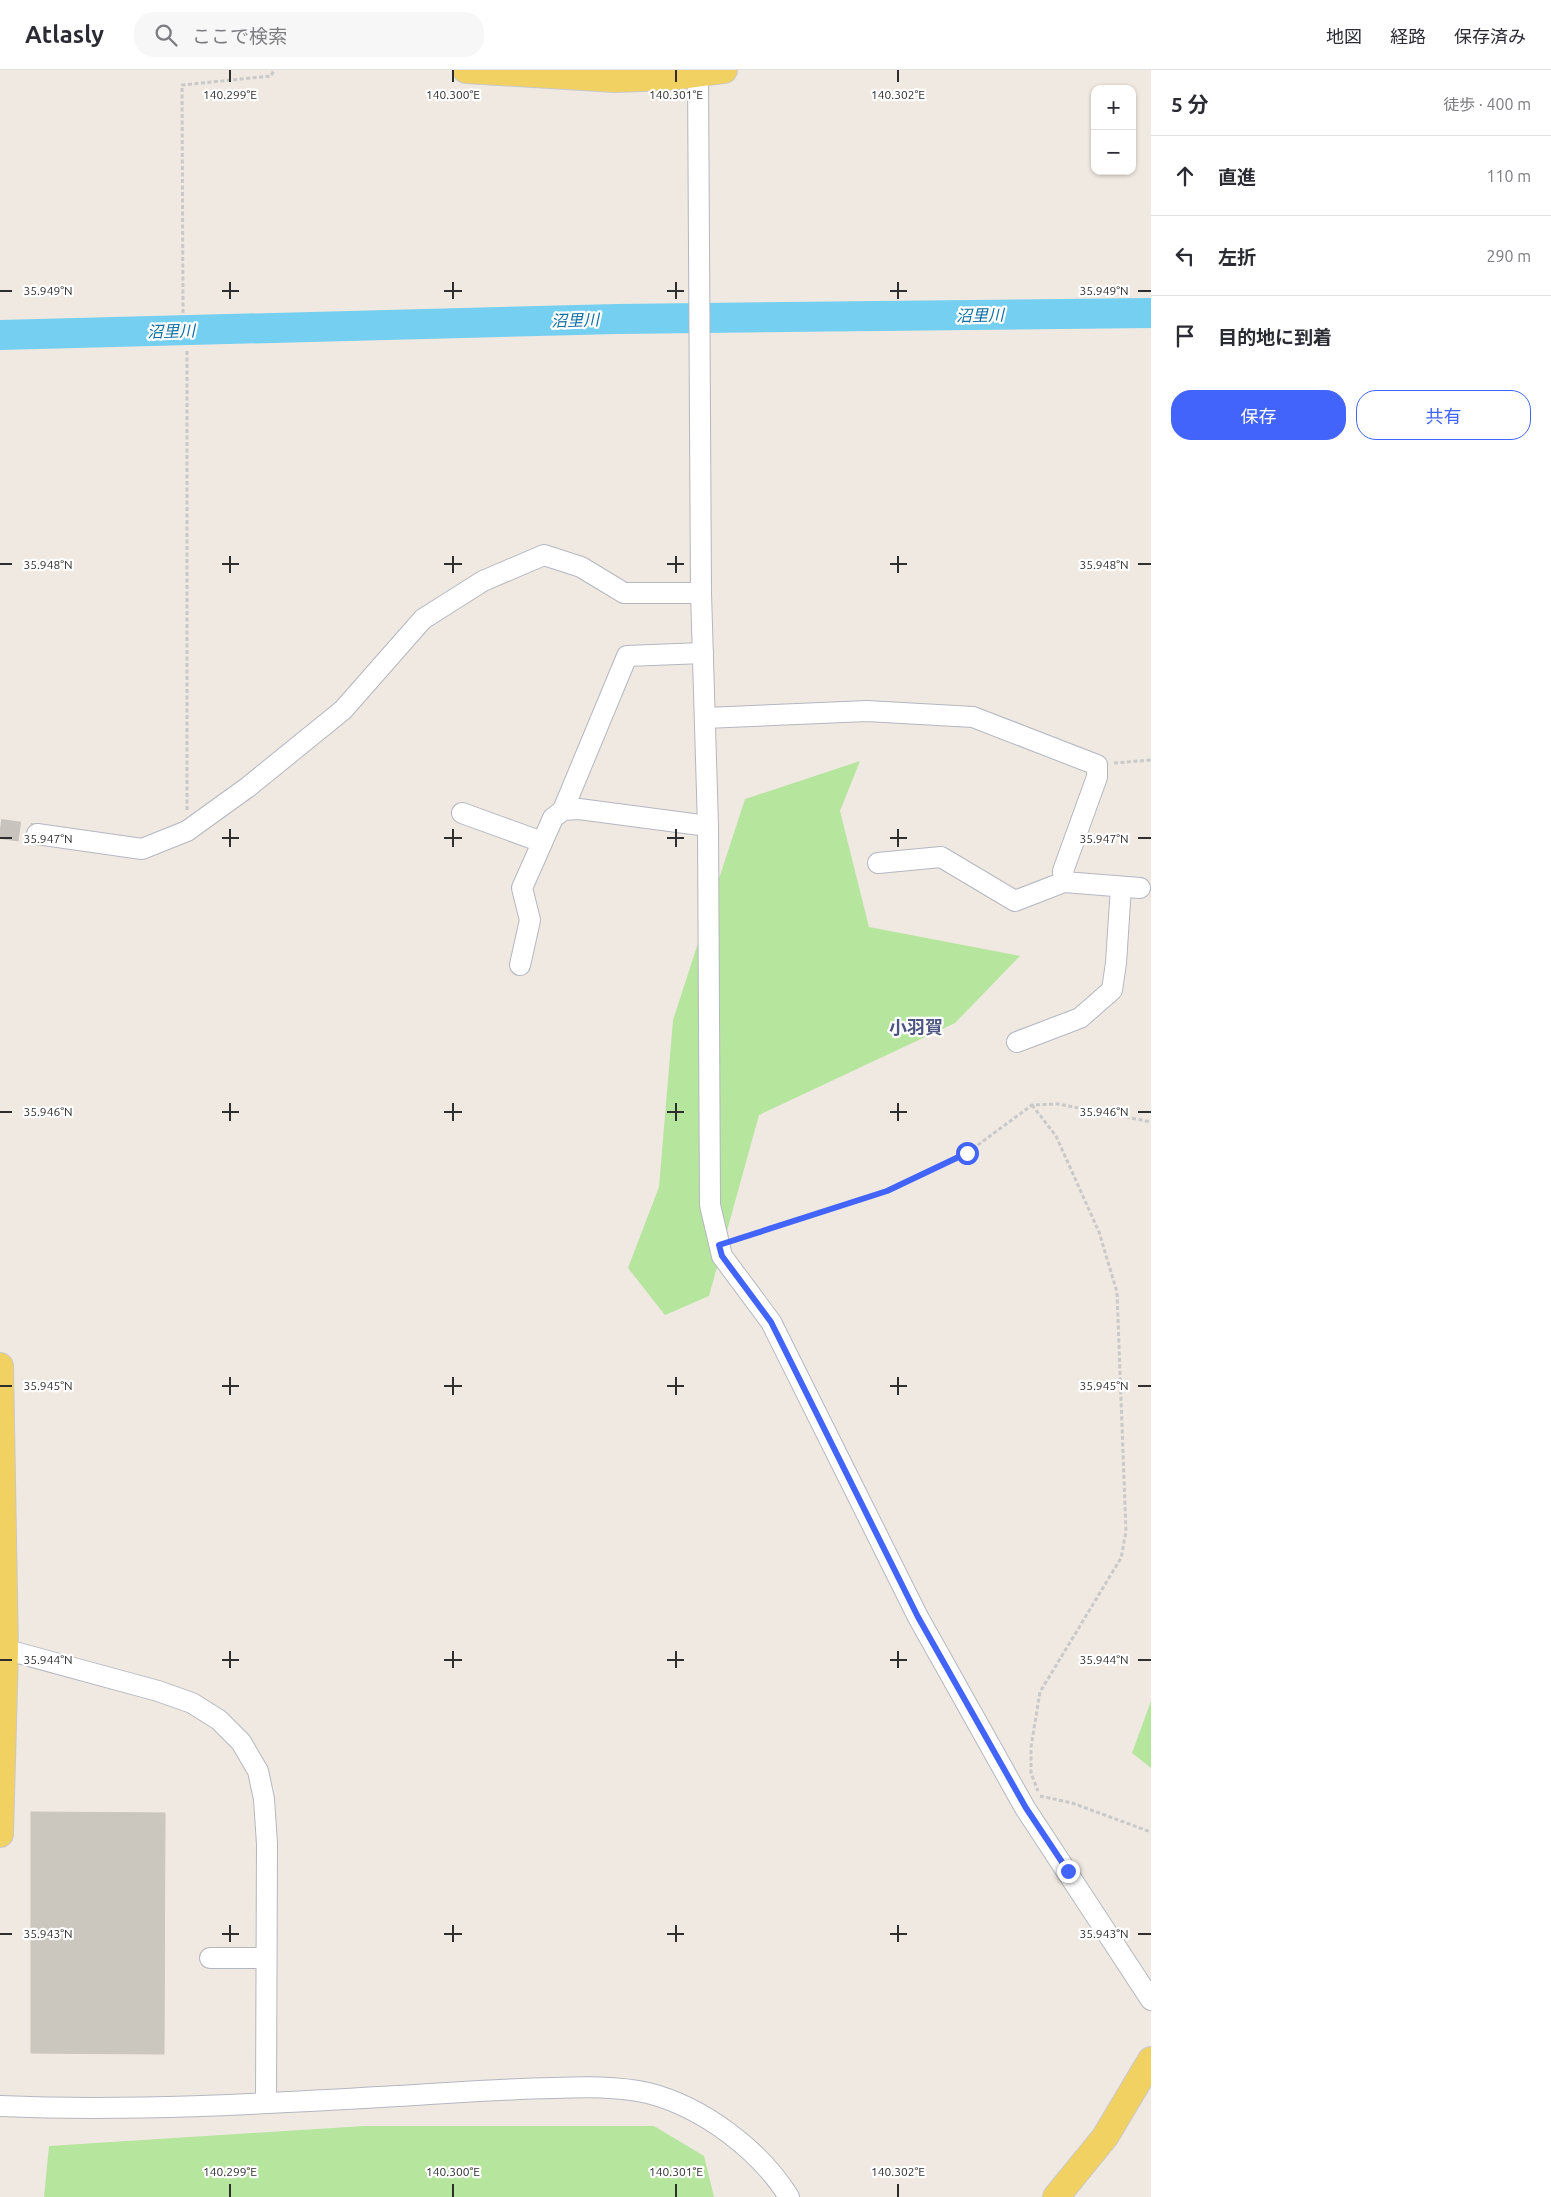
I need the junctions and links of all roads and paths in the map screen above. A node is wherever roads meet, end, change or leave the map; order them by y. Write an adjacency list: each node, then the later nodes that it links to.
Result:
1 (274, 70): 5 (path)
2 (466, 70): 4 (main road)
3 (724, 70): 4 (main road)
4 (698, 74): 7 (street)
5 (183, 313)
6 (187, 351): 15 (path)
7 (702, 593): 8 (street); 15 (street)
8 (703, 653): 9 (street); 12 (street)
9 (705, 718): 11 (street); 14 (street)
10 (1151, 760): 11 (path)
11 (1097, 765): 19 (street)
12 (563, 810): 14 (street); 17 (street)
13 (462, 813): 17 (street)
14 (708, 826): 24 (street)
15 (187, 830): 16 (street)
16 (37, 834)
17 (542, 842): 20 (street)
18 (878, 863): 19 (street)
19 (1064, 882): 21 (street)
20 (520, 965)
21 (1017, 1042)
22 (1032, 1106): 23 (path); 24 (path); 27 (path)
23 (1151, 1122)
24 (719, 1245): 27 (street)
25 (0, 1366): 26 (main road)
26 (3, 1649): 29 (main road); 31 (street)
27 (1033, 1802): 28 (path); 32 (street)
28 (1151, 1832)
29 (0, 1834)
30 (210, 1958): 31 (street)
31 (266, 1958): 34 (street)
32 (1151, 2000)
33 (1151, 2060): 37 (main road)
34 (266, 2103): 35 (street); 36 (street)
35 (0, 2106)
36 (789, 2197)
37 (1056, 2197)

